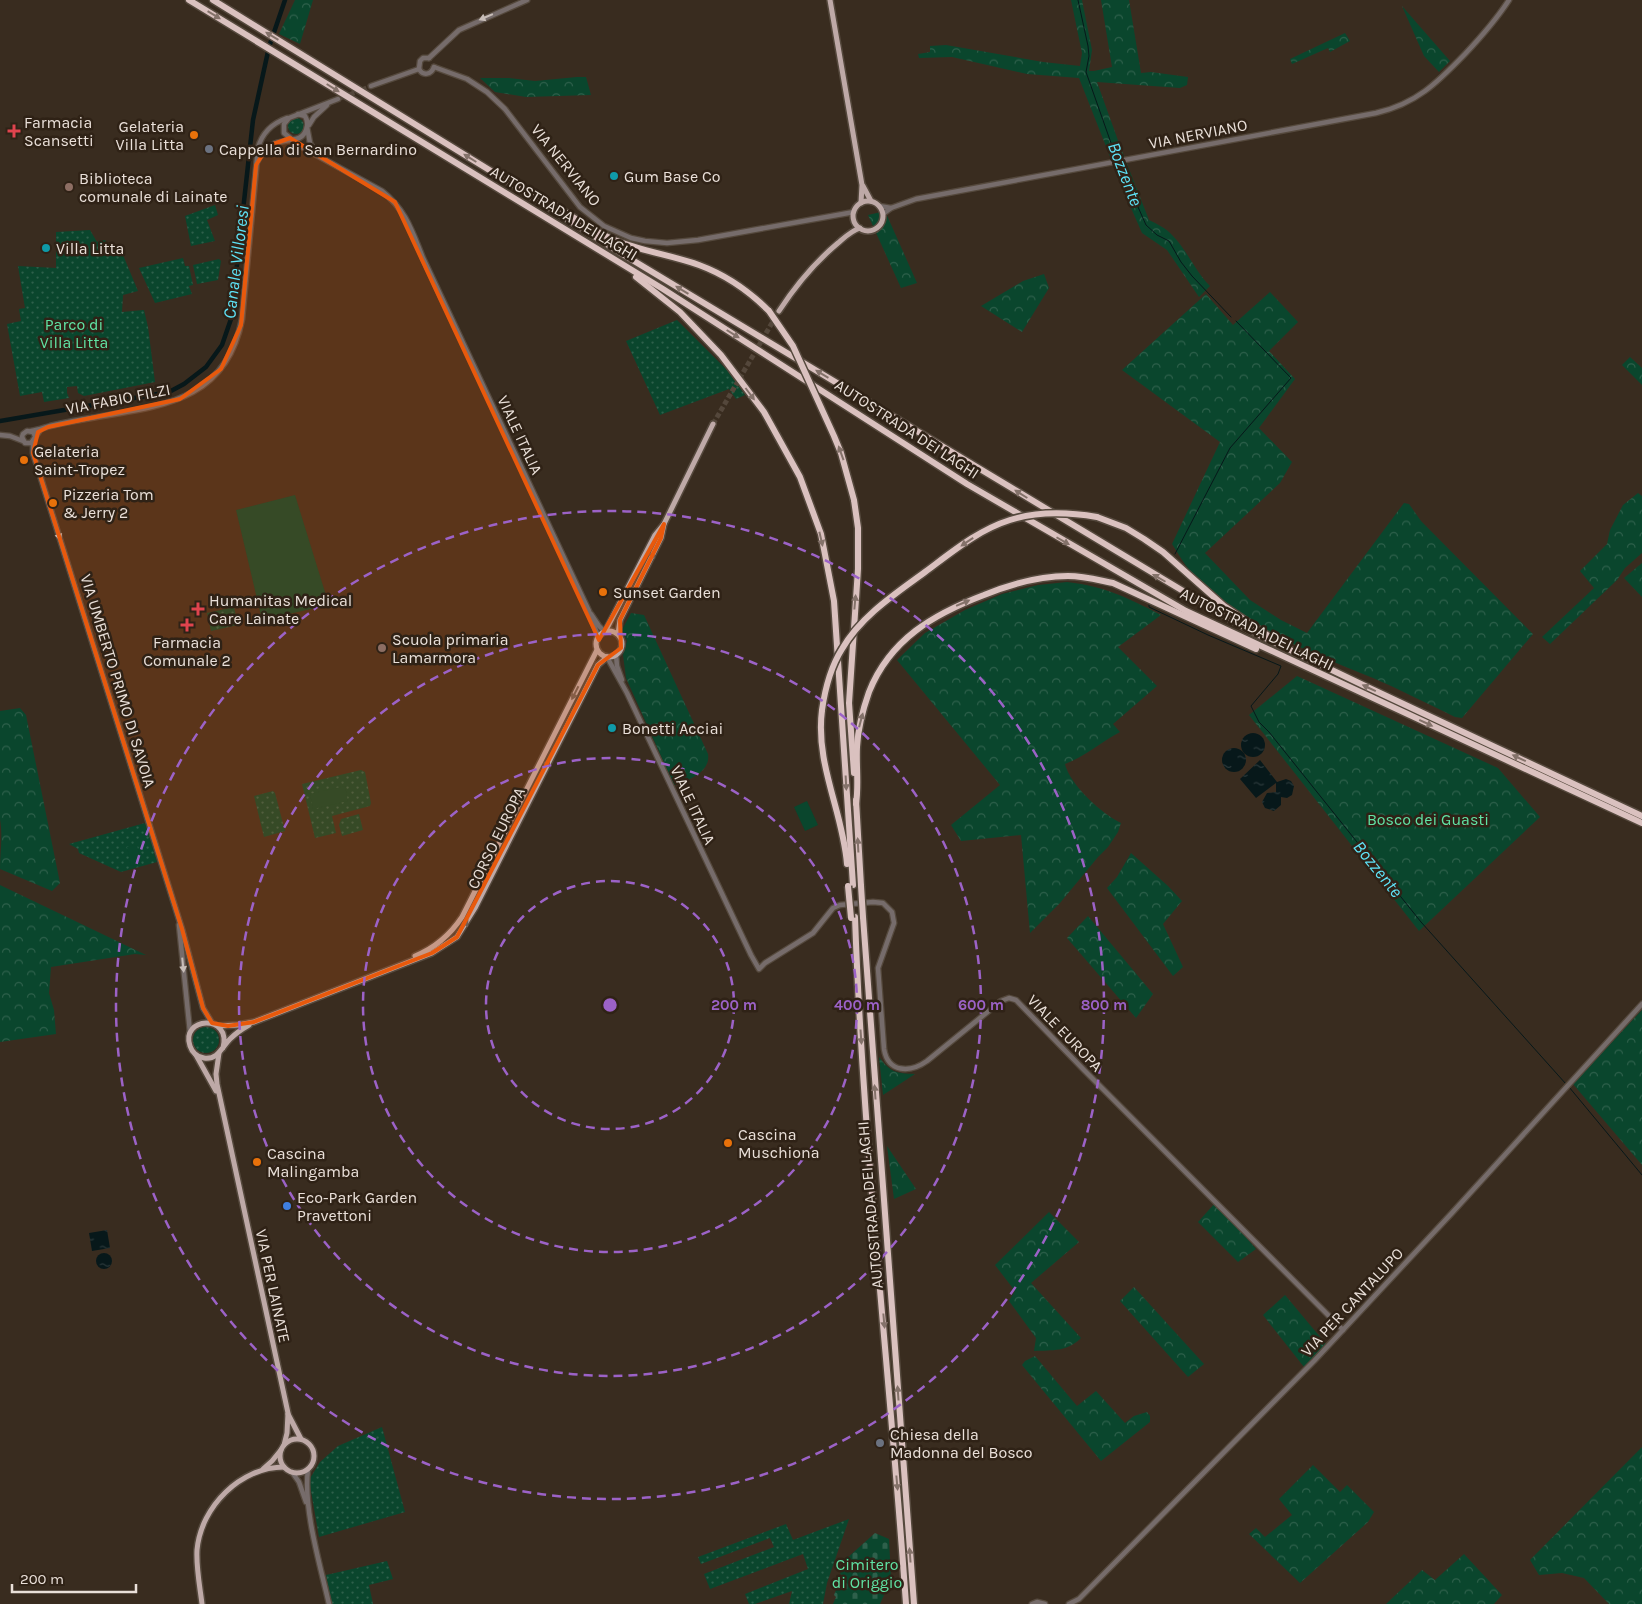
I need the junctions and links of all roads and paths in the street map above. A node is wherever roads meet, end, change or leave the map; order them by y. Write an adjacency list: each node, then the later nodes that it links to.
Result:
1 (189, 0): 30 (highway, AUTOSTRADA DEI LAGHI, one-way to 30)
2 (213, 0): 18 (highway, AUTOSTRADA DEI LAGHI, one-way to 2)
3 (527, 0): 6 (street, one-way to 6)
4 (830, 0): 19 (main road)
5 (1509, 0): 23 (street, VIA NERVIANO)
6 (429, 58): 7 (street); 8 (street)
7 (434, 67): 8 (street); 25 (street, VIA NERVIANO)
8 (419, 69): 9 (street)
9 (371, 86)
10 (338, 99): 11 (street)
11 (330, 102): 12 (street); 14 (street)
12 (297, 114): 13 (street); 14 (street)
13 (289, 118): 15 (street); 17 (street, VIA FABIO FILZI)
14 (308, 126): 15 (street); 16 (street)
15 (290, 138): 16 (street, VIALE ITALIA); 17 (street)
16 (317, 155): 41 (street, VIALE ITALIA)
17 (256, 165): 33 (street, VIA FABIO FILZI)
18 (512, 184): 46 (highway, AUTOSTRADA DEI LAGHI, one-way to 18); 51 (highway, one-way to 18, bridge)
19 (862, 186): 20 (main road); 21 (main road)
20 (871, 201): 21 (main road); 22 (main road)
21 (861, 203): 24 (main road)
22 (879, 206): 23 (street); 26 (main road)
23 (891, 208): 26 (street)
24 (854, 212): 25 (street, VIA NERVIANO); 27 (main road)
25 (842, 214): 27 (street, VIA NERVIANO)
26 (882, 214): 28 (main road)
27 (854, 221): 28 (main road); 29 (main road)
28 (860, 228): 29 (main road)
29 (848, 234): 31 (main road)
30 (617, 262): 50 (highway, AUTOSTRADA DEI LAGHI, one-way to 50); 54 (highway, one-way to 54)
31 (779, 310)
32 (713, 424): 40 (main road)
33 (41, 429): 34 (street, VIA FABIO FILZI); 36 (street)
34 (31, 431): 36 (street); 37 (street, VIA FABIO FILZI)
35 (0, 435): 37 (street)
36 (35, 436): 38 (street, VIA UMBERTO PRIMO DI SAVOIA)
37 (24, 440): 38 (street); 39 (street, VIA UMBERTO PRIMO DI SAVOIA)
38 (33, 442): 39 (street, VIA UMBERTO PRIMO DI SAVOIA)
39 (33, 453): 55 (street, VIA UMBERTO PRIMO DI SAVOIA, one-way to 55)
40 (658, 537): 42 (main road); 43 (main road, one-way to 40)
41 (589, 611): 42 (street, VIALE ITALIA); 44 (street, VIALE ITALIA)
42 (605, 631): 43 (main road); 44 (main road)
43 (618, 634): 47 (main road)
44 (598, 636): 45 (main road)
45 (597, 650): 48 (main road); 57 (main road, CORSO EUROPA, one-way to 57)
46 (1294, 652): 52 (highway, AUTOSTRADA DEI LAGHI, one-way to 46); 54 (highway, one-way to 54, bridge)
47 (616, 654): 48 (main road); 49 (street, VIALE ITALIA)
48 (607, 657): 49 (street, VIALE ITALIA); 57 (main road, CORSO EUROPA, one-way to 48)
49 (627, 693): 56 (street, VIALE ITALIA)
50 (1366, 695): 51 (highway, one-way to 50); 53 (highway, AUTOSTRADA DEI LAGHI, one-way to 53)
51 (856, 804): 77 (highway, AUTOSTRADA DEI LAGHI, one-way to 51, bridge)
52 (1642, 816)
53 (1642, 823)
54 (851, 885): 76 (highway, AUTOSTRADA DEI LAGHI, one-way to 76)
55 (178, 916): 60 (street, VIA UMBERTO PRIMO DI SAVOIA); 61 (street, VIA UMBERTO PRIMO DI SAVOIA, one-way to 61)
56 (759, 969): 65 (street, VIALE EUROPA)
57 (361, 980): 59 (main road, CORSO EUROPA)
58 (1642, 1004): 65 (street, VIA PER CANTALUPO)
59 (254, 1022): 60 (main road, CORSO EUROPA); 62 (main road, CORSO EUROPA)
60 (215, 1025): 61 (main road); 62 (main road)
61 (190, 1032): 63 (main road)
62 (221, 1050): 63 (main road); 64 (main road)
63 (196, 1055): 64 (main road)
64 (220, 1101): 66 (main road, VIA PER LAINATE)
65 (1343, 1330): 80 (street, VIA PER CANTALUPO)
66 (288, 1413): 67 (main road, VIA PER LAINATE); 68 (main road, VIA PER LAINATE)
67 (301, 1439): 68 (main road); 71 (main road)
68 (283, 1447): 69 (main road); 70 (main road)
69 (284, 1467): 70 (main road); 72 (main road)
70 (263, 1469): 74 (main road)
71 (308, 1469): 72 (main road); 73 (street)
72 (292, 1472): 73 (street)
73 (308, 1509): 75 (street)
74 (202, 1604)
75 (329, 1604)
76 (906, 1604)
77 (914, 1604)
78 (1032, 1604): 79 (street)
79 (1045, 1604)
80 (1069, 1604)

